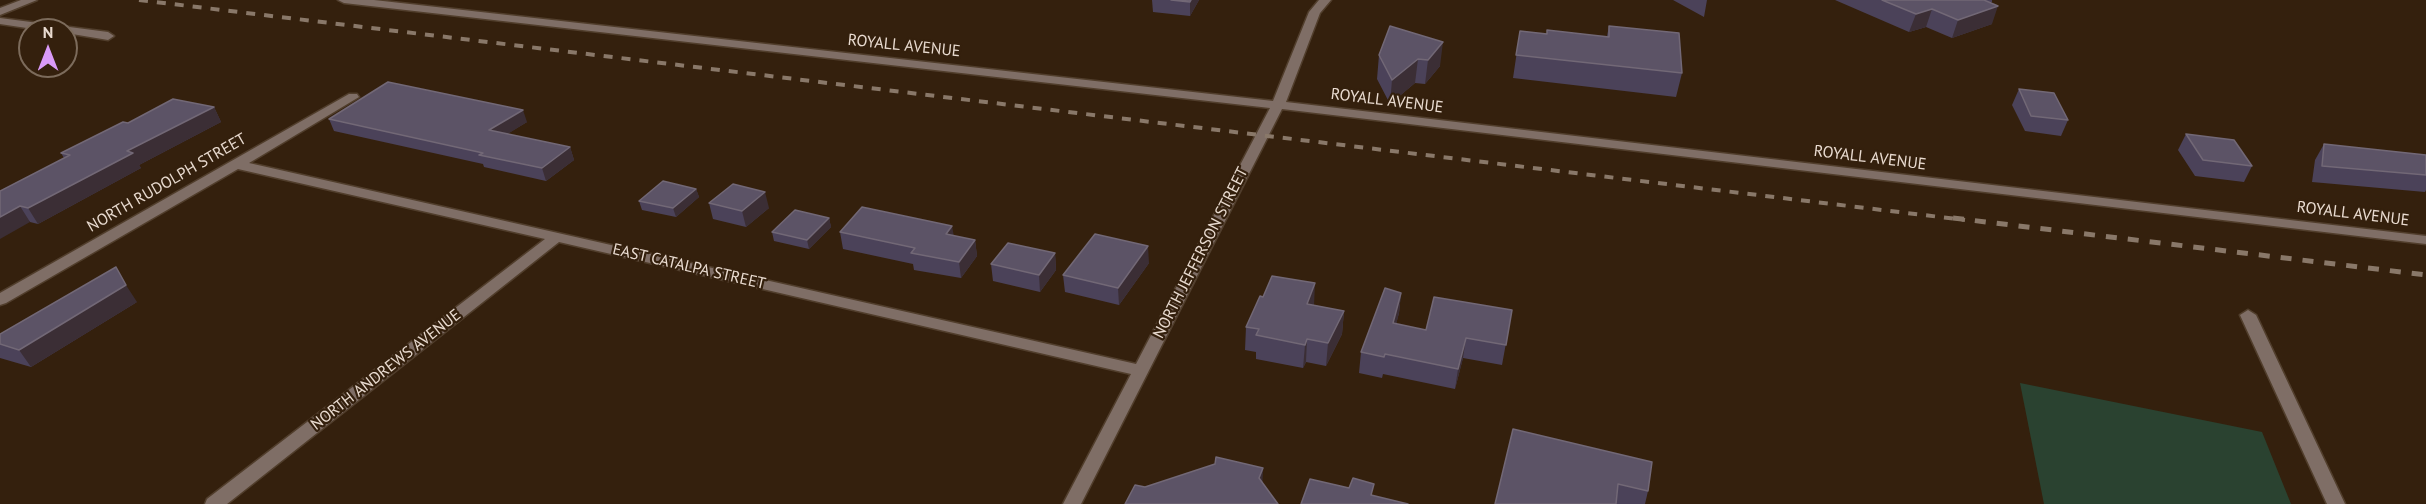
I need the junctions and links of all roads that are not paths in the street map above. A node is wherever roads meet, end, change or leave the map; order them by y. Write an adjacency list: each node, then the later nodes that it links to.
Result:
1 (31, 0): 4 (street)
2 (344, 0): 10 (street, ROYALL AVENUE)
3 (1325, 0): 10 (street, NORTH JEFFERSON STREET)
4 (0, 12)
5 (0, 21): 6 (street)
6 (18, 23)
7 (78, 32): 8 (street)
8 (108, 36)
9 (353, 97): 11 (street, NORTH RUDOLPH STREET)
10 (1278, 105): 13 (street, ROYALL AVENUE); 16 (street, NORTH JEFFERSON STREET)
11 (236, 164): 12 (street, EAST CATALPA STREET); 14 (street, NORTH RUDOLPH STREET)
12 (557, 237): 16 (street, EAST CATALPA STREET); 17 (street, NORTH ANDREWS AVENUE)
13 (2426, 240)
14 (0, 300)
15 (2248, 315): 19 (street)
16 (1142, 371): 18 (street, NORTH JEFFERSON STREET)
17 (214, 504)
18 (1072, 504)
19 (2336, 504)

